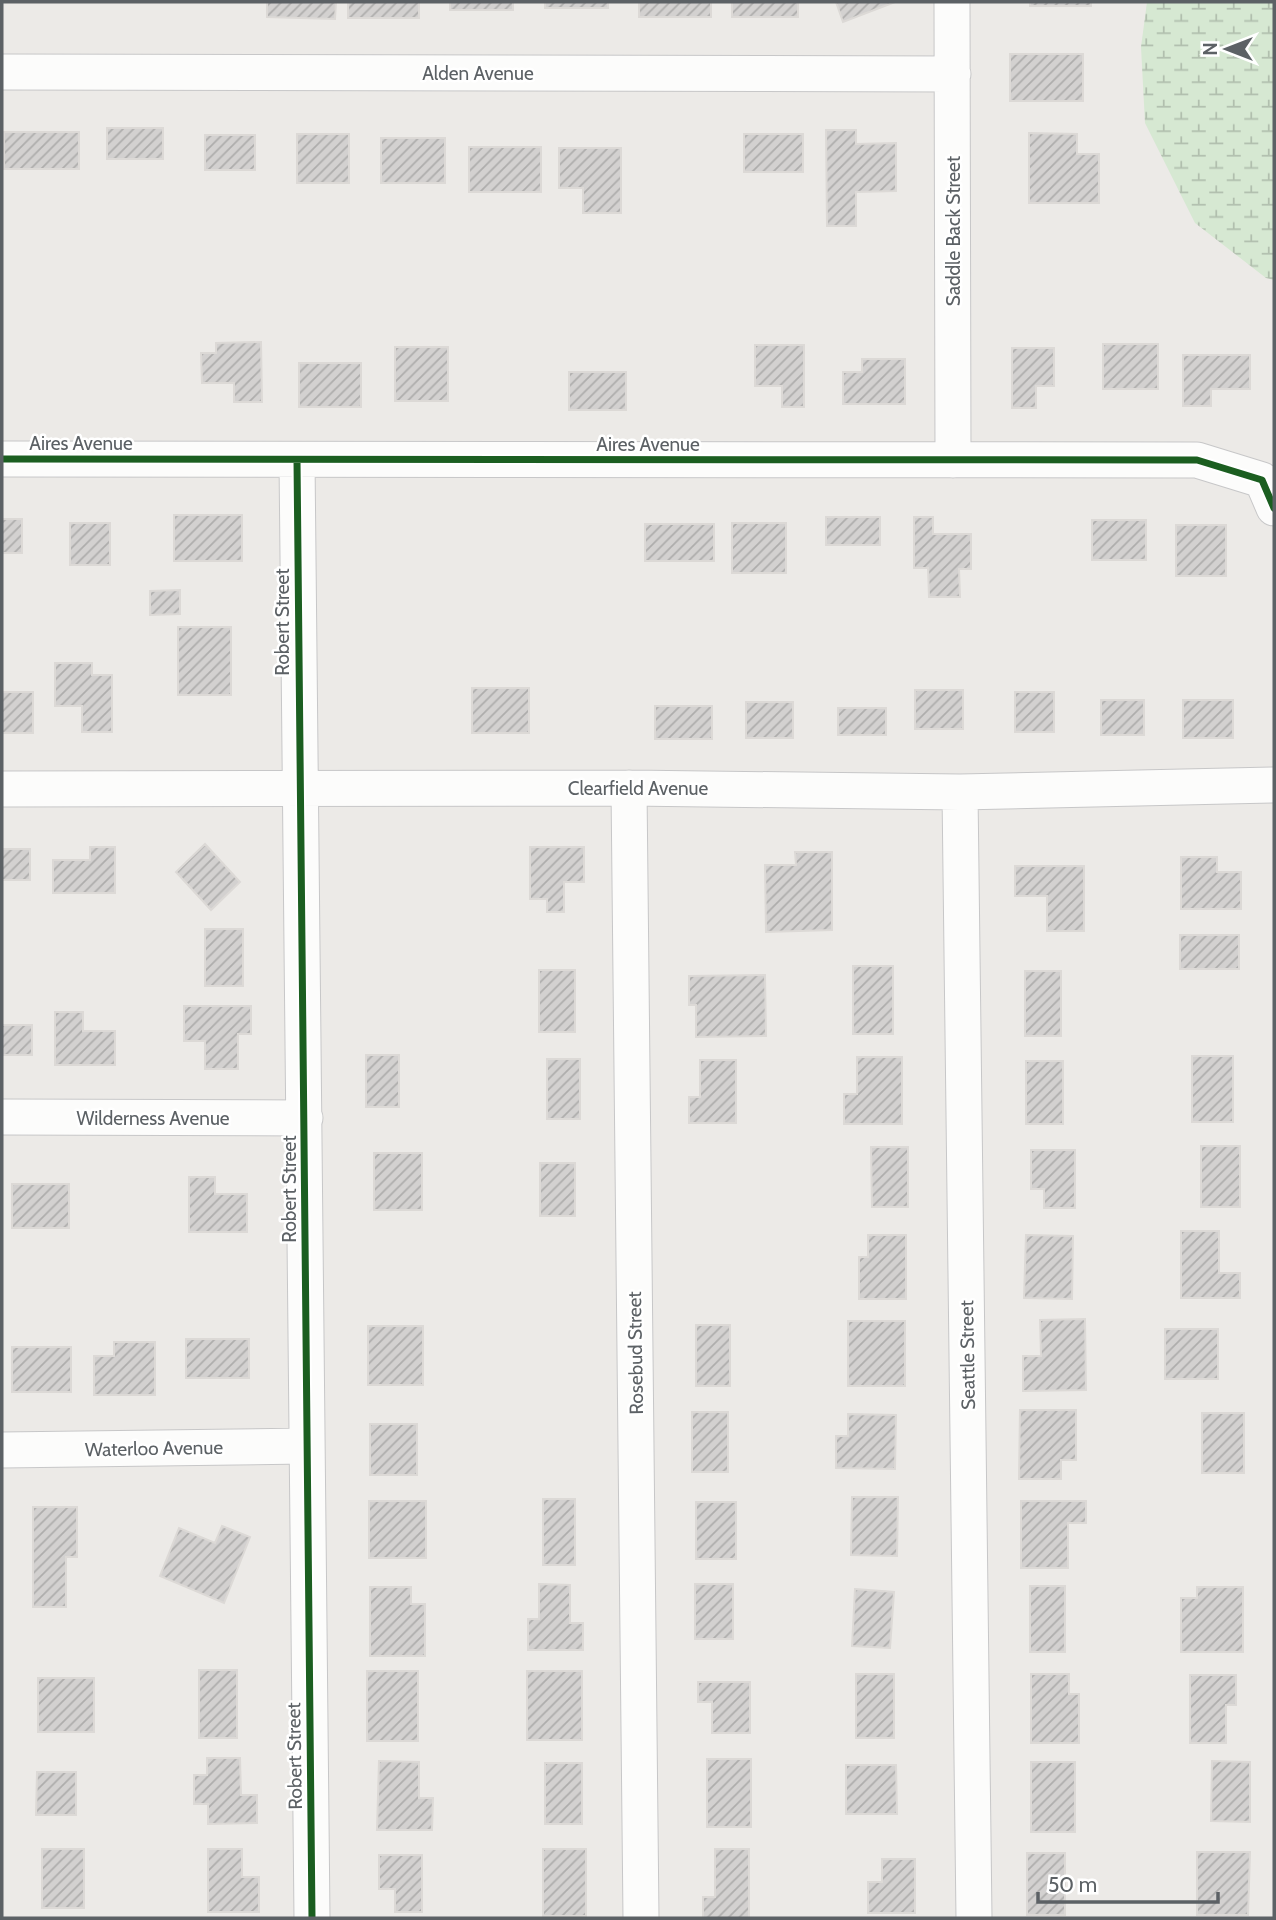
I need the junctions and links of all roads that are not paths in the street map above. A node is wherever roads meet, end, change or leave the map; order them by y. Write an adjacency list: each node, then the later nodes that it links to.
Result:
1 (952, 2): 3 (street, Saddle Back Street)
2 (2, 72): 3 (street, Alden Avenue)
3 (953, 74): 6 (street, Saddle Back Street)
4 (2, 459): 5 (street, Aires Avenue)
5 (296, 460): 6 (street, Aires Avenue); 11 (street, Robert Street)
6 (953, 460): 7 (street, Aires Avenue)
7 (1274, 508)
8 (1274, 785): 12 (street, Clearfield Avenue)
9 (629, 788): 11 (street, Clearfield Avenue); 12 (street, Clearfield Avenue); 18 (street, Rosebud Street)
10 (2, 789): 11 (street, Clearfield Avenue)
11 (299, 789): 14 (street, Robert Street)
12 (960, 792): 19 (street, Seattle Street)
13 (2, 1118): 14 (street, Wilderness Avenue)
14 (305, 1118): 15 (street, Robert Street)
15 (306, 1446): 16 (street, Waterloo Avenue); 17 (street, Robert Street)
16 (2, 1450)
17 (312, 1918)
18 (641, 1918)
19 (974, 1918)

